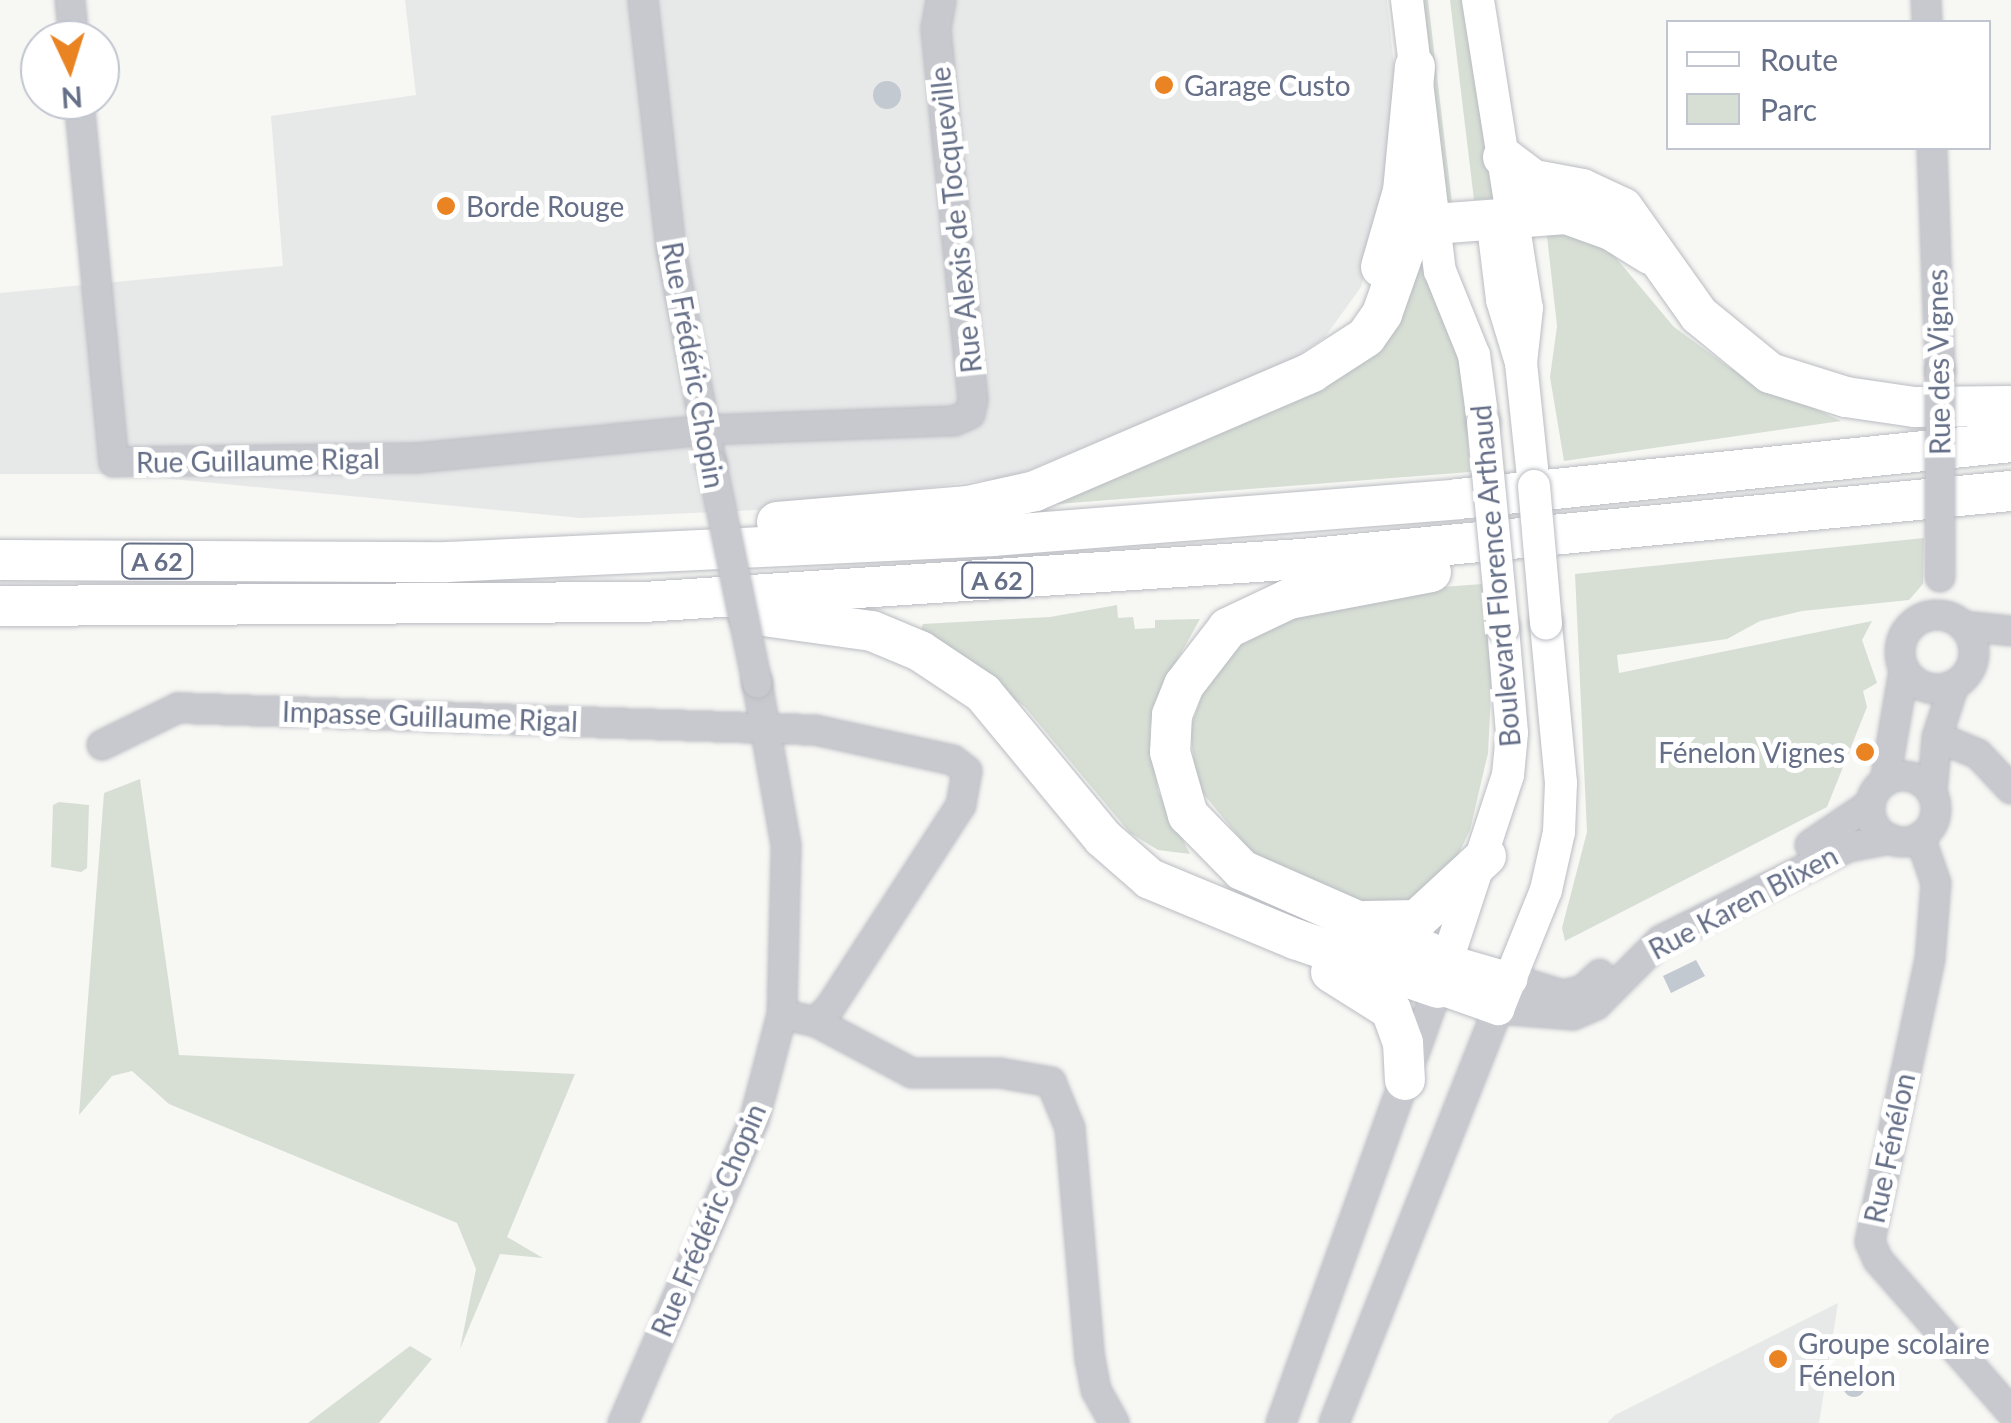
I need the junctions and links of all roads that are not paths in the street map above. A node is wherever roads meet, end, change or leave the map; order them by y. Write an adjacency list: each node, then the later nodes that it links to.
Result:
1 (643, 0): 14 (street, Rue Frédéric Chopin)
2 (941, 0): 14 (street, Rue Alexis de Tocqueville)
3 (1407, 0): 5 (main road, Boulevard Florence Arthaud)
4 (1478, 0): 8 (main road, Boulevard Florence Arthaud)
5 (1415, 67): 10 (main road, Boulevard Florence Arthaud); 12 (highway)
6 (81, 120): 14 (street, Rue Guillaume Rigal)
7 (1932, 150): 21 (street, Rue des Vignes, bridge)
8 (1503, 157): 9 (main road, Boulevard Florence Arthaud); 11 (highway)
9 (1504, 217): 10 (highway); 11 (highway); 38 (main road, Boulevard Florence Arthaud, bridge)
10 (1434, 224): 12 (highway); 34 (main road, Boulevard Florence Arthaud, bridge)
11 (1650, 254): 13 (highway)
12 (1330, 362): 18 (highway)
13 (2011, 406)
14 (704, 430): 26 (street, Rue Frédéric Chopin, bridge)
15 (2011, 442): 18 (highway, A 62)
16 (2001, 492): 19 (highway, A 62); 35 (highway)
17 (0, 560): 18 (highway, A 62)
18 (315, 562)
19 (644, 602): 20 (highway, A 62); 36 (highway)
20 (0, 606)
21 (1946, 621): 22 (street); 24 (street); 25 (street)
22 (2011, 630)
23 (2011, 642): 25 (street)
24 (1904, 670): 25 (street); 30 (street)
25 (1963, 675): 27 (street)
26 (768, 727): 28 (street, Impasse Guillaume Rigal); 39 (street, Rue Frédéric Chopin); 40 (street)
27 (1937, 736): 29 (street); 31 (street)
28 (102, 744)
29 (2011, 788)
30 (1878, 792): 31 (street); 33 (street); 38 (street, Rue Karen Blixen)
31 (1932, 792): 32 (street)
32 (1920, 837): 33 (street); 42 (street, Rue Fénélon)
33 (1891, 839): 38 (street, Rue Karen Blixen)
34 (1486, 856): 35 (highway); 37 (main road, Boulevard Florence Arthaud)
35 (1346, 919): 37 (highway)
36 (1295, 940): 37 (highway); 41 (highway)
37 (1443, 974): 38 (main road); 41 (street, Boulevard Florence Arthaud)
38 (1505, 994): 46 (street, Boulevard Florence Arthaud)
39 (782, 1014): 40 (street); 43 (street, Rue Frédéric Chopin)
40 (816, 1022): 44 (street)
41 (1405, 1080): 45 (street, Boulevard Florence Arthaud)
42 (2011, 1412)
43 (623, 1423)
44 (1114, 1423)
45 (1281, 1423)
46 (1334, 1423)

